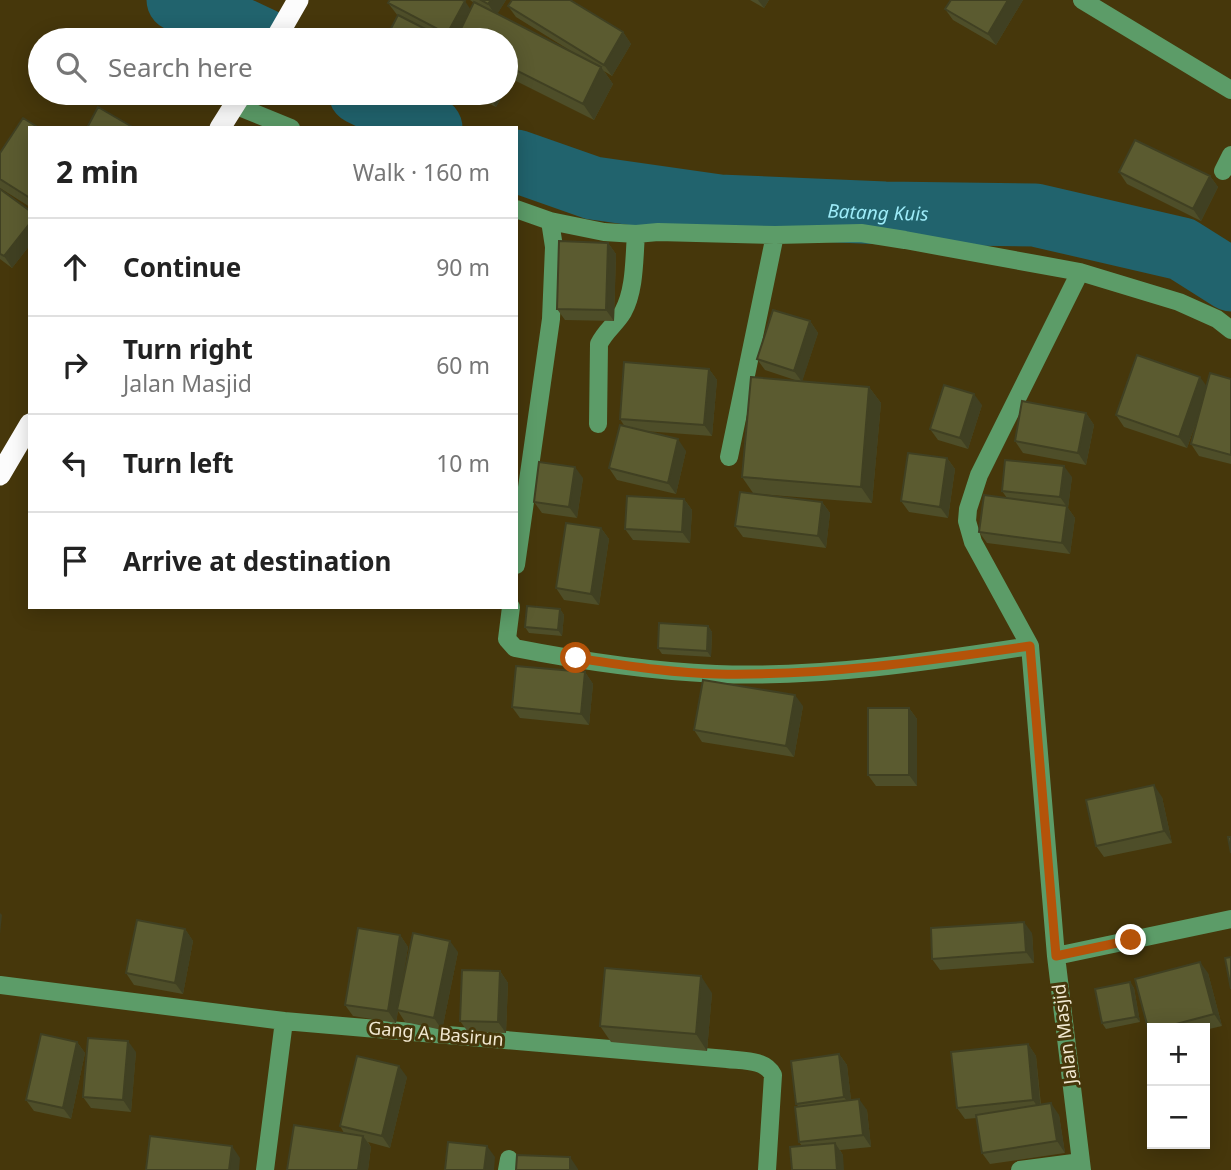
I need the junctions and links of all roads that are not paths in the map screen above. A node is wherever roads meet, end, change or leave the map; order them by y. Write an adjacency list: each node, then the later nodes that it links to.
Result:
1 (1082, 0): 4 (street)
2 (294, 8): 3 (highway)
3 (282, 28)
4 (1231, 90)
5 (234, 105): 7 (highway)
6 (249, 105): 8 (street)
7 (221, 126)
8 (287, 126)
9 (518, 210): 10 (street)
10 (550, 221): 11 (street); 19 (street)
11 (636, 234): 12 (street); 15 (street)
12 (775, 235): 13 (street); 17 (street)
13 (1080, 272): 14 (street); 21 (street)
14 (1231, 330)
15 (598, 424)
16 (28, 427): 18 (highway)
17 (729, 457)
18 (0, 475)
19 (518, 551)
20 (511, 609): 21 (street)
21 (1030, 646): 23 (street, Jalan Masjid)
22 (1231, 919): 23 (street)
23 (1056, 956): 26 (street, Jalan Masjid)
24 (0, 985): 25 (street, Gang A. Basirun)
25 (284, 1021): 27 (street); 28 (street, Gang A. Basirun)
26 (1082, 1166): 29 (street)
27 (265, 1170)
28 (767, 1170)
29 (1020, 1170)

